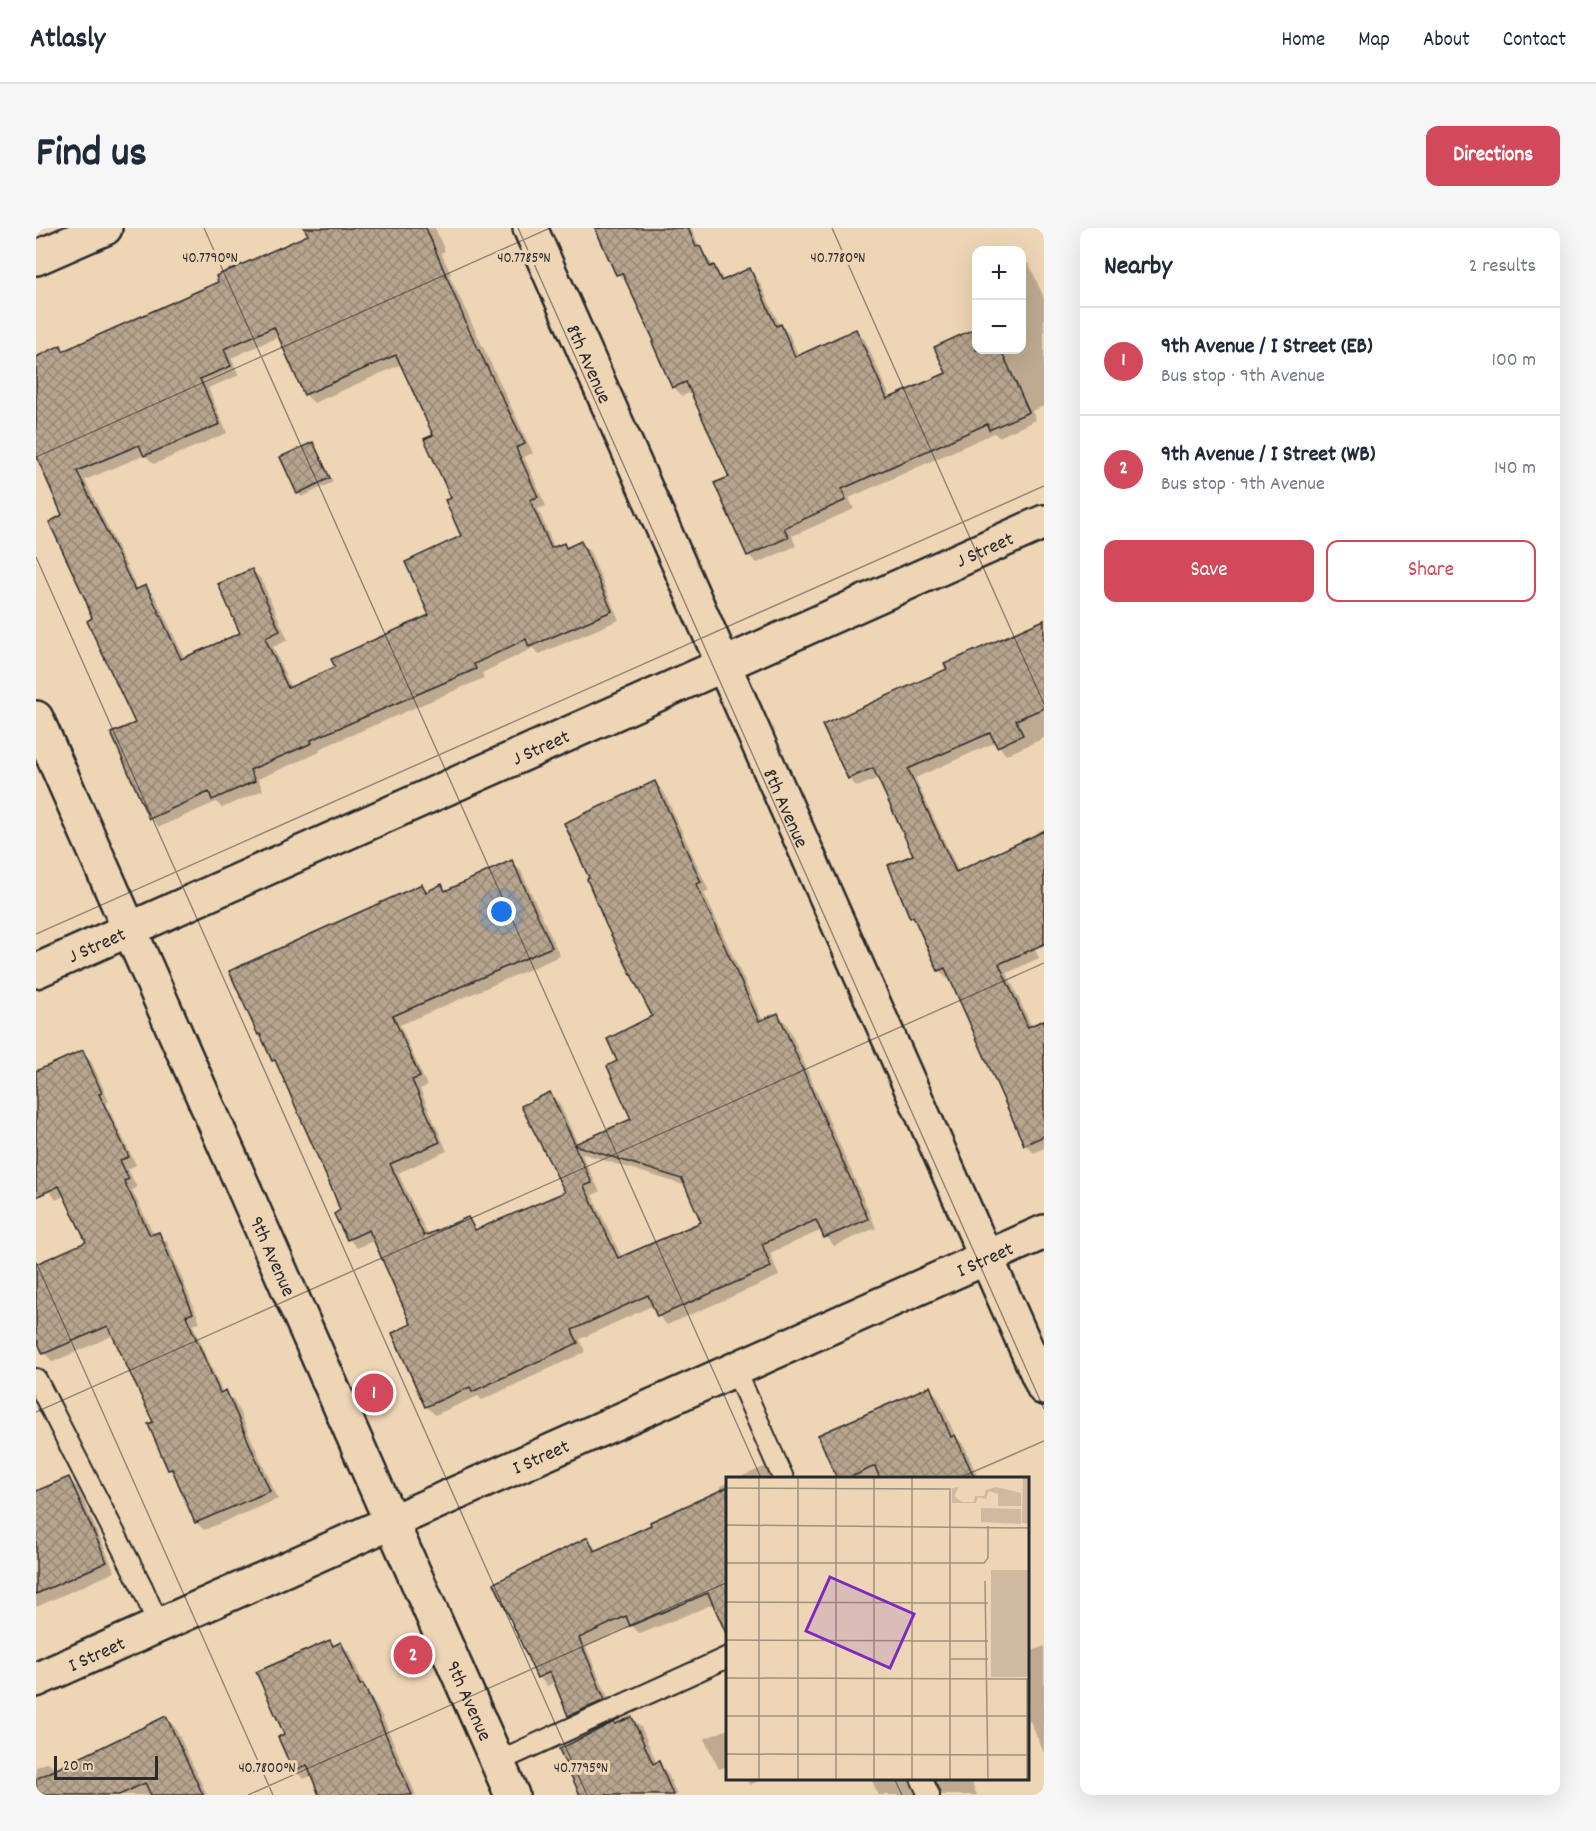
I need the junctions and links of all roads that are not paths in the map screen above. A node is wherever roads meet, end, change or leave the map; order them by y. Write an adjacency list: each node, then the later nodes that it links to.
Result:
1 (105, 228): 3 (street)
2 (530, 228): 5 (street, 8th Avenue)
3 (36, 258)
4 (1044, 522): 5 (street, J Street)
5 (723, 666): 7 (street, J Street); 10 (street, 8th Avenue)
6 (36, 717): 7 (street, 9th Avenue)
7 (128, 929): 8 (street, J Street); 15 (street, 9th Avenue)
8 (36, 971)
9 (1044, 1232): 10 (street, I Street)
10 (986, 1257): 11 (street, I Street); 13 (street, 8th Avenue)
11 (735, 1369): 14 (lane); 15 (street, I Street)
12 (36, 1379): 16 (lane)
13 (1044, 1388)
14 (782, 1477)
15 (391, 1521): 16 (street, I Street); 19 (street, 9th Avenue)
16 (159, 1626): 18 (street, I Street)
17 (726, 1658): 19 (lane)
18 (36, 1680)
19 (497, 1762): 21 (street, 9th Avenue)
20 (922, 1780): 22 (lane)
21 (512, 1795)
22 (929, 1795)

